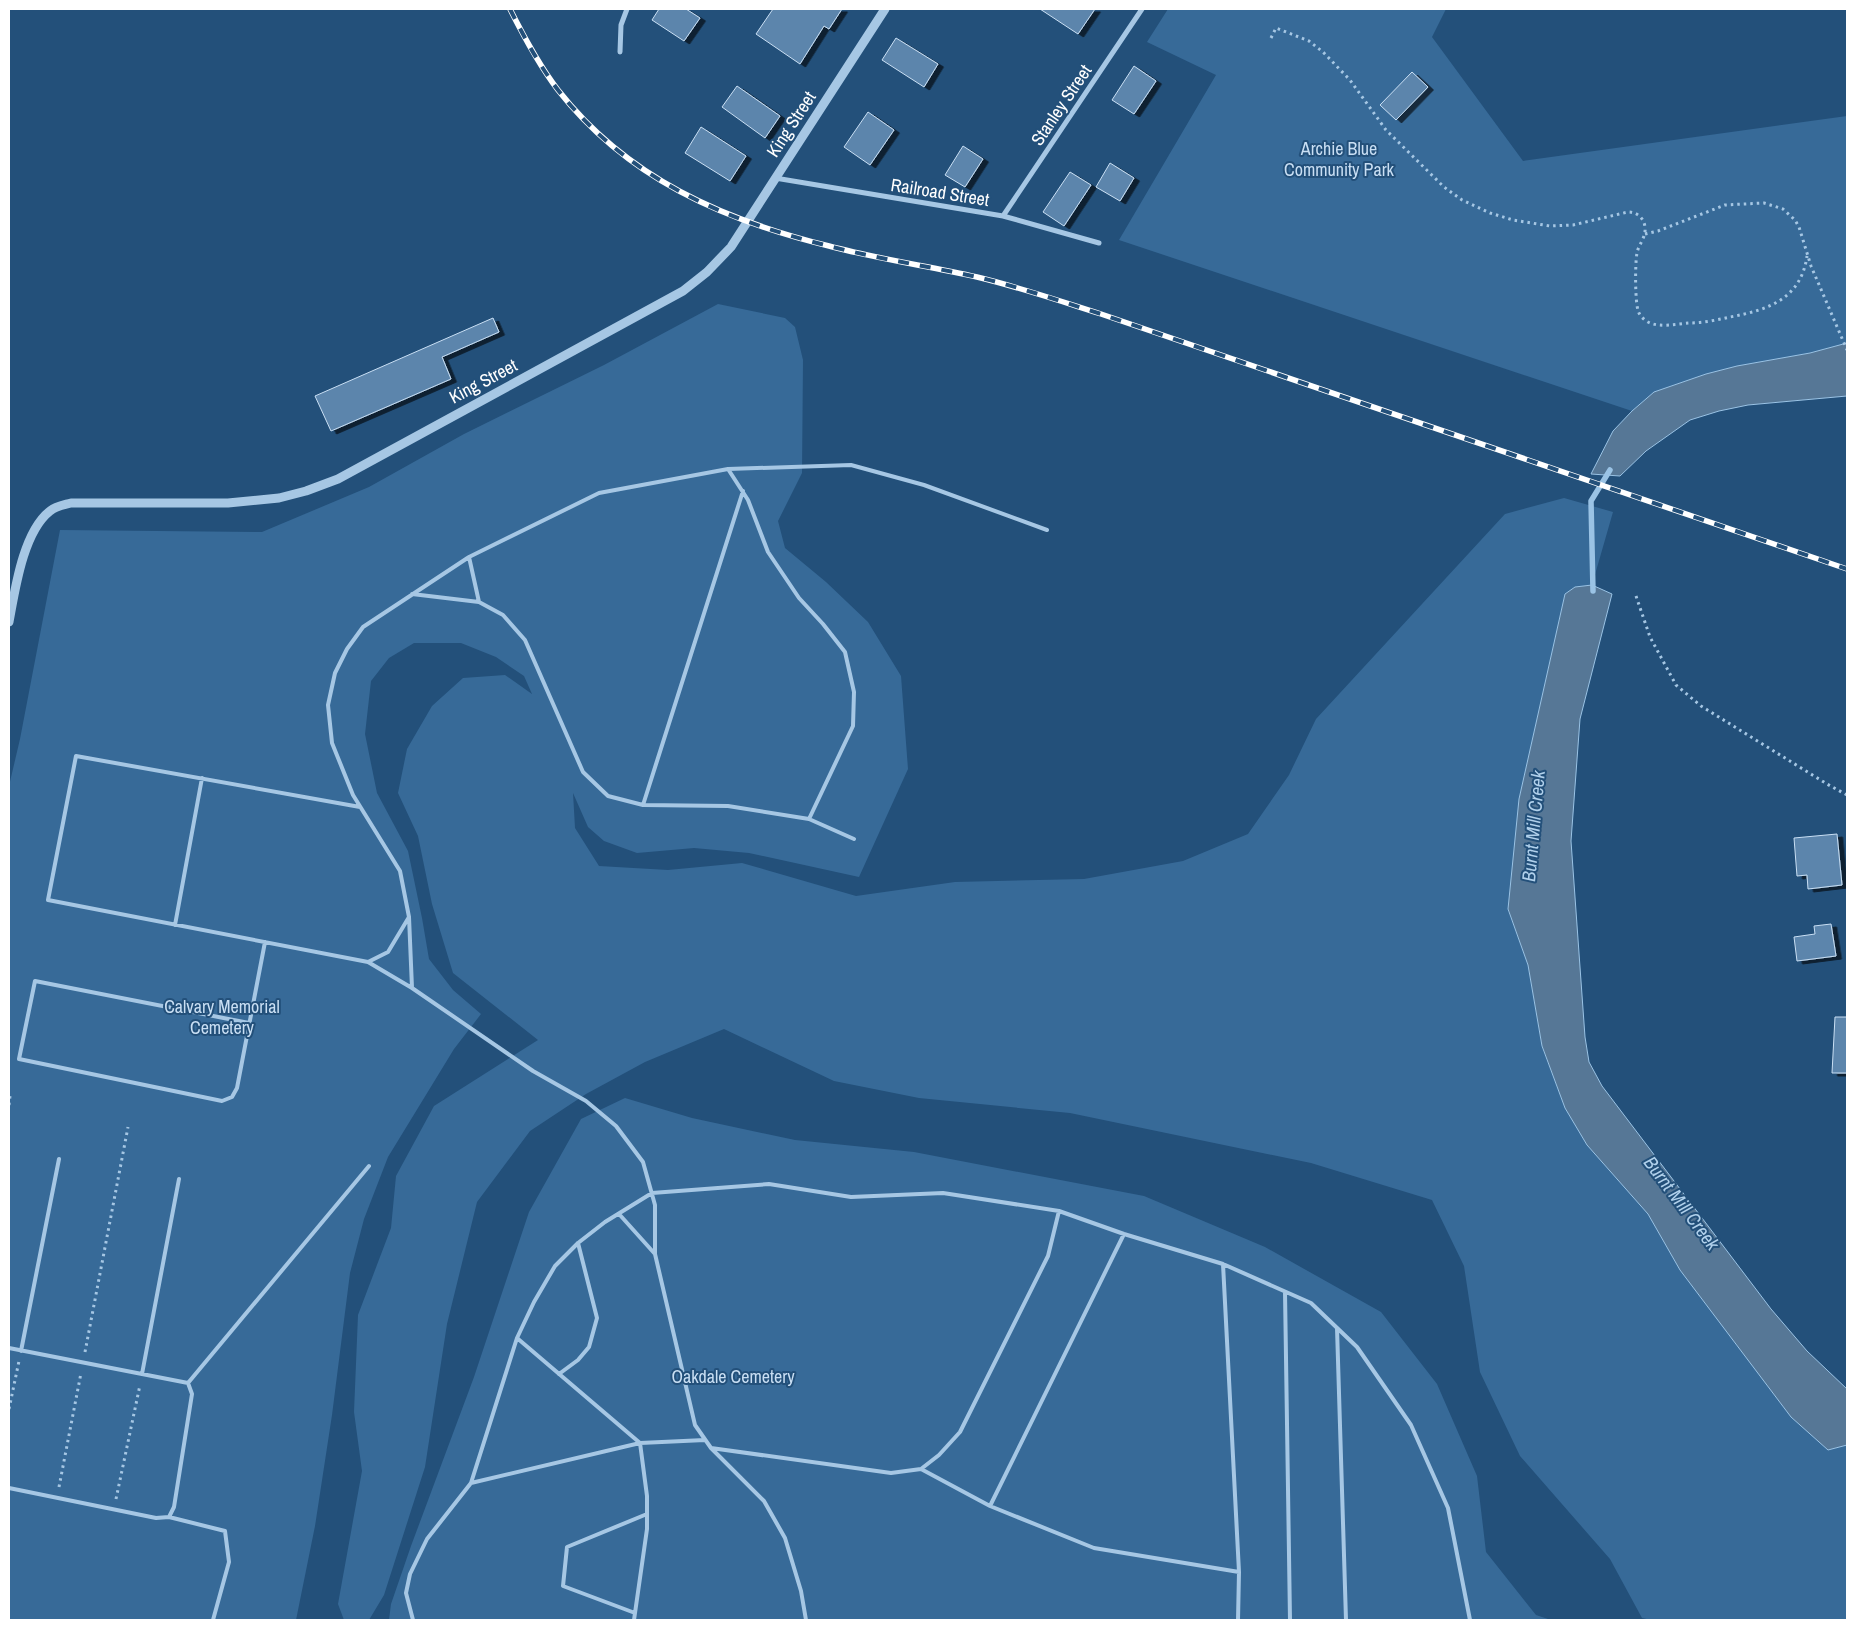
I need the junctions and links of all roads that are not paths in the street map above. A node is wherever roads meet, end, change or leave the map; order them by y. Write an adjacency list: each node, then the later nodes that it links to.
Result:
1 (627, 9): 5 (street)
2 (885, 9): 6 (street, King Street)
3 (1133, 9): 4 (street)
4 (1141, 11): 7 (street, Stanley Street)
5 (620, 52)
6 (775, 178): 7 (street, Railroad Street); 15 (street, King Street)
7 (1004, 216): 8 (street, Railroad Street)
8 (1099, 243)
9 (728, 469): 10 (lane); 11 (lane); 12 (lane)
10 (742, 491): 17 (lane); 19 (lane)
11 (1047, 530)
12 (470, 557): 13 (lane); 14 (lane)
13 (412, 594): 14 (lane); 18 (lane)
14 (480, 602): 17 (lane)
15 (9, 622)
16 (202, 778): 18 (lane); 22 (lane); 22 (lane)
17 (643, 805): 19 (lane)
18 (360, 807): 21 (lane)
19 (809, 819): 20 (lane)
20 (854, 839)
21 (409, 917): 24 (lane); 25 (lane)
22 (175, 925): 23 (lane)
23 (265, 942): 24 (lane); 26 (lane)
24 (368, 962): 25 (lane)
25 (412, 988): 30 (lane)
26 (249, 1023): 26 (lane)
27 (59, 1159): 41 (lane)
28 (369, 1166): 44 (lane)
29 (179, 1179): 42 (lane)
30 (652, 1193): 31 (lane); 32 (lane); 35 (lane)
31 (1058, 1211): 33 (lane); 48 (lane)
32 (619, 1214): 34 (lane); 35 (lane)
33 (1124, 1234): 36 (lane); 51 (lane)
34 (578, 1243): 39 (lane); 43 (lane)
35 (655, 1254): 45 (lane)
36 (1223, 1264): 37 (lane); 54 (lane)
37 (1285, 1292): 38 (lane); 61 (lane)
38 (1337, 1328): 62 (lane); 63 (lane)
39 (517, 1338): 43 (lane); 49 (lane)
40 (9, 1348): 41 (lane)
41 (21, 1351): 42 (lane)
42 (142, 1374): 44 (lane)
43 (560, 1374): 46 (lane)
44 (188, 1383): 53 (lane)
45 (705, 1440): 46 (lane); 47 (lane)
46 (640, 1443): 49 (lane); 52 (lane)
47 (711, 1448): 48 (lane); 59 (lane)
48 (921, 1469): 51 (lane)
49 (471, 1483): 57 (lane)
50 (9, 1488): 53 (lane)
51 (990, 1506): 54 (lane)
52 (647, 1514): 55 (lane); 55 (lane)
53 (169, 1517): 56 (lane)
54 (1239, 1572): 60 (lane)
55 (635, 1613): 58 (lane)
56 (213, 1620)
57 (413, 1620)
58 (634, 1620)
59 (806, 1620)
60 (1238, 1620)
61 (1290, 1620)
62 (1346, 1620)
63 (1470, 1620)

